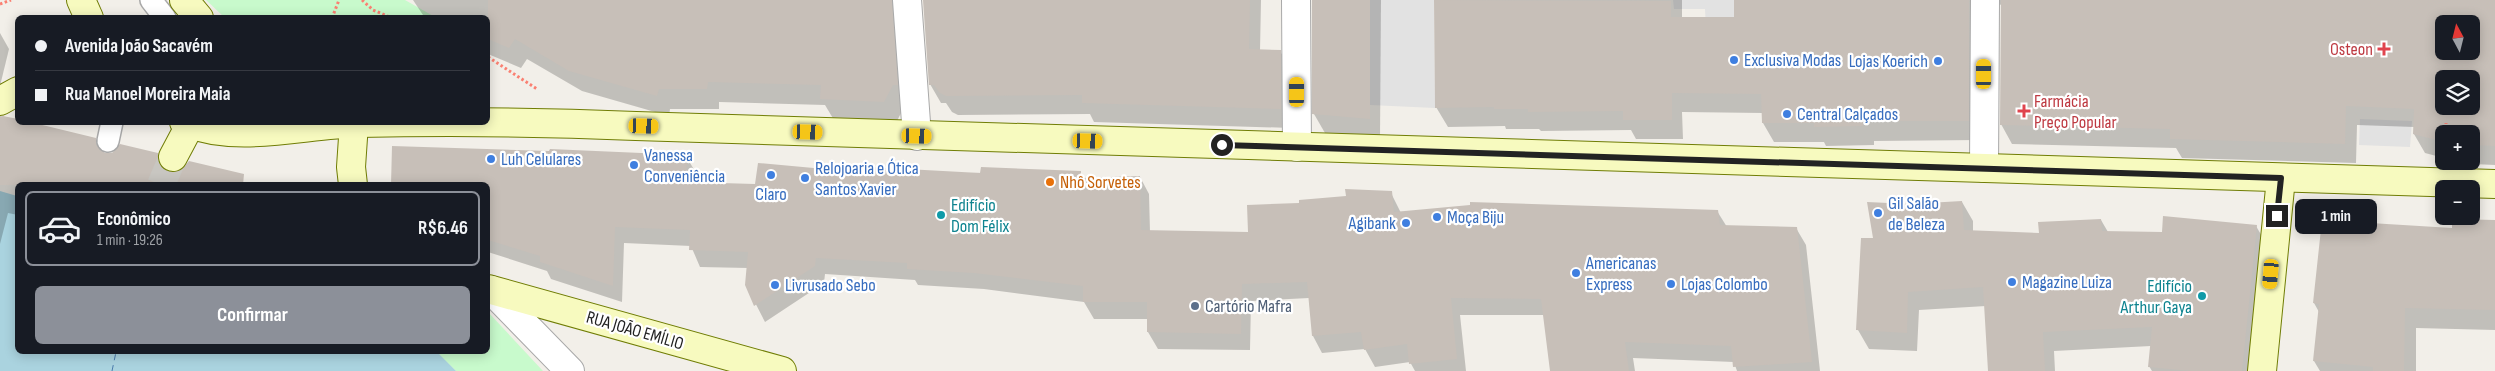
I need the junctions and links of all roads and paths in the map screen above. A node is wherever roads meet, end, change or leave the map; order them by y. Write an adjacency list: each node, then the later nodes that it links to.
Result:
1 (11, 0): 10 (path)
2 (81, 0): 11 (main road)
3 (151, 0): 12 (lane)
4 (184, 0): 13 (main road)
5 (339, 0): 14 (path)
6 (362, 0): 15 (path)
7 (907, 0): 24 (street)
8 (1296, 0): 25 (street)
9 (1985, 0): 27 (street)
10 (0, 4)
11 (88, 15)
12 (163, 15)
13 (196, 15)
14 (333, 15)
15 (385, 15)
16 (15, 93): 17 (main road)
17 (0, 101)
18 (490, 123): 24 (main road)
19 (187, 125): 26 (main road)
20 (190, 125): 23 (main road)
21 (293, 125): 23 (main road)
22 (354, 125): 29 (main road)
23 (263, 126)
24 (917, 136): 25 (main road)
25 (1298, 147): 27 (main road)
26 (173, 157)
27 (1984, 168): 28 (main road)
28 (2281, 178): 30 (main road); 35 (main road)
29 (353, 182)
30 (2495, 184)
31 (490, 289): 34 (main road, RUA JOÃO EMÍLIO)
32 (490, 290): 33 (street)
33 (570, 371)
34 (782, 371)
35 (2262, 371)

